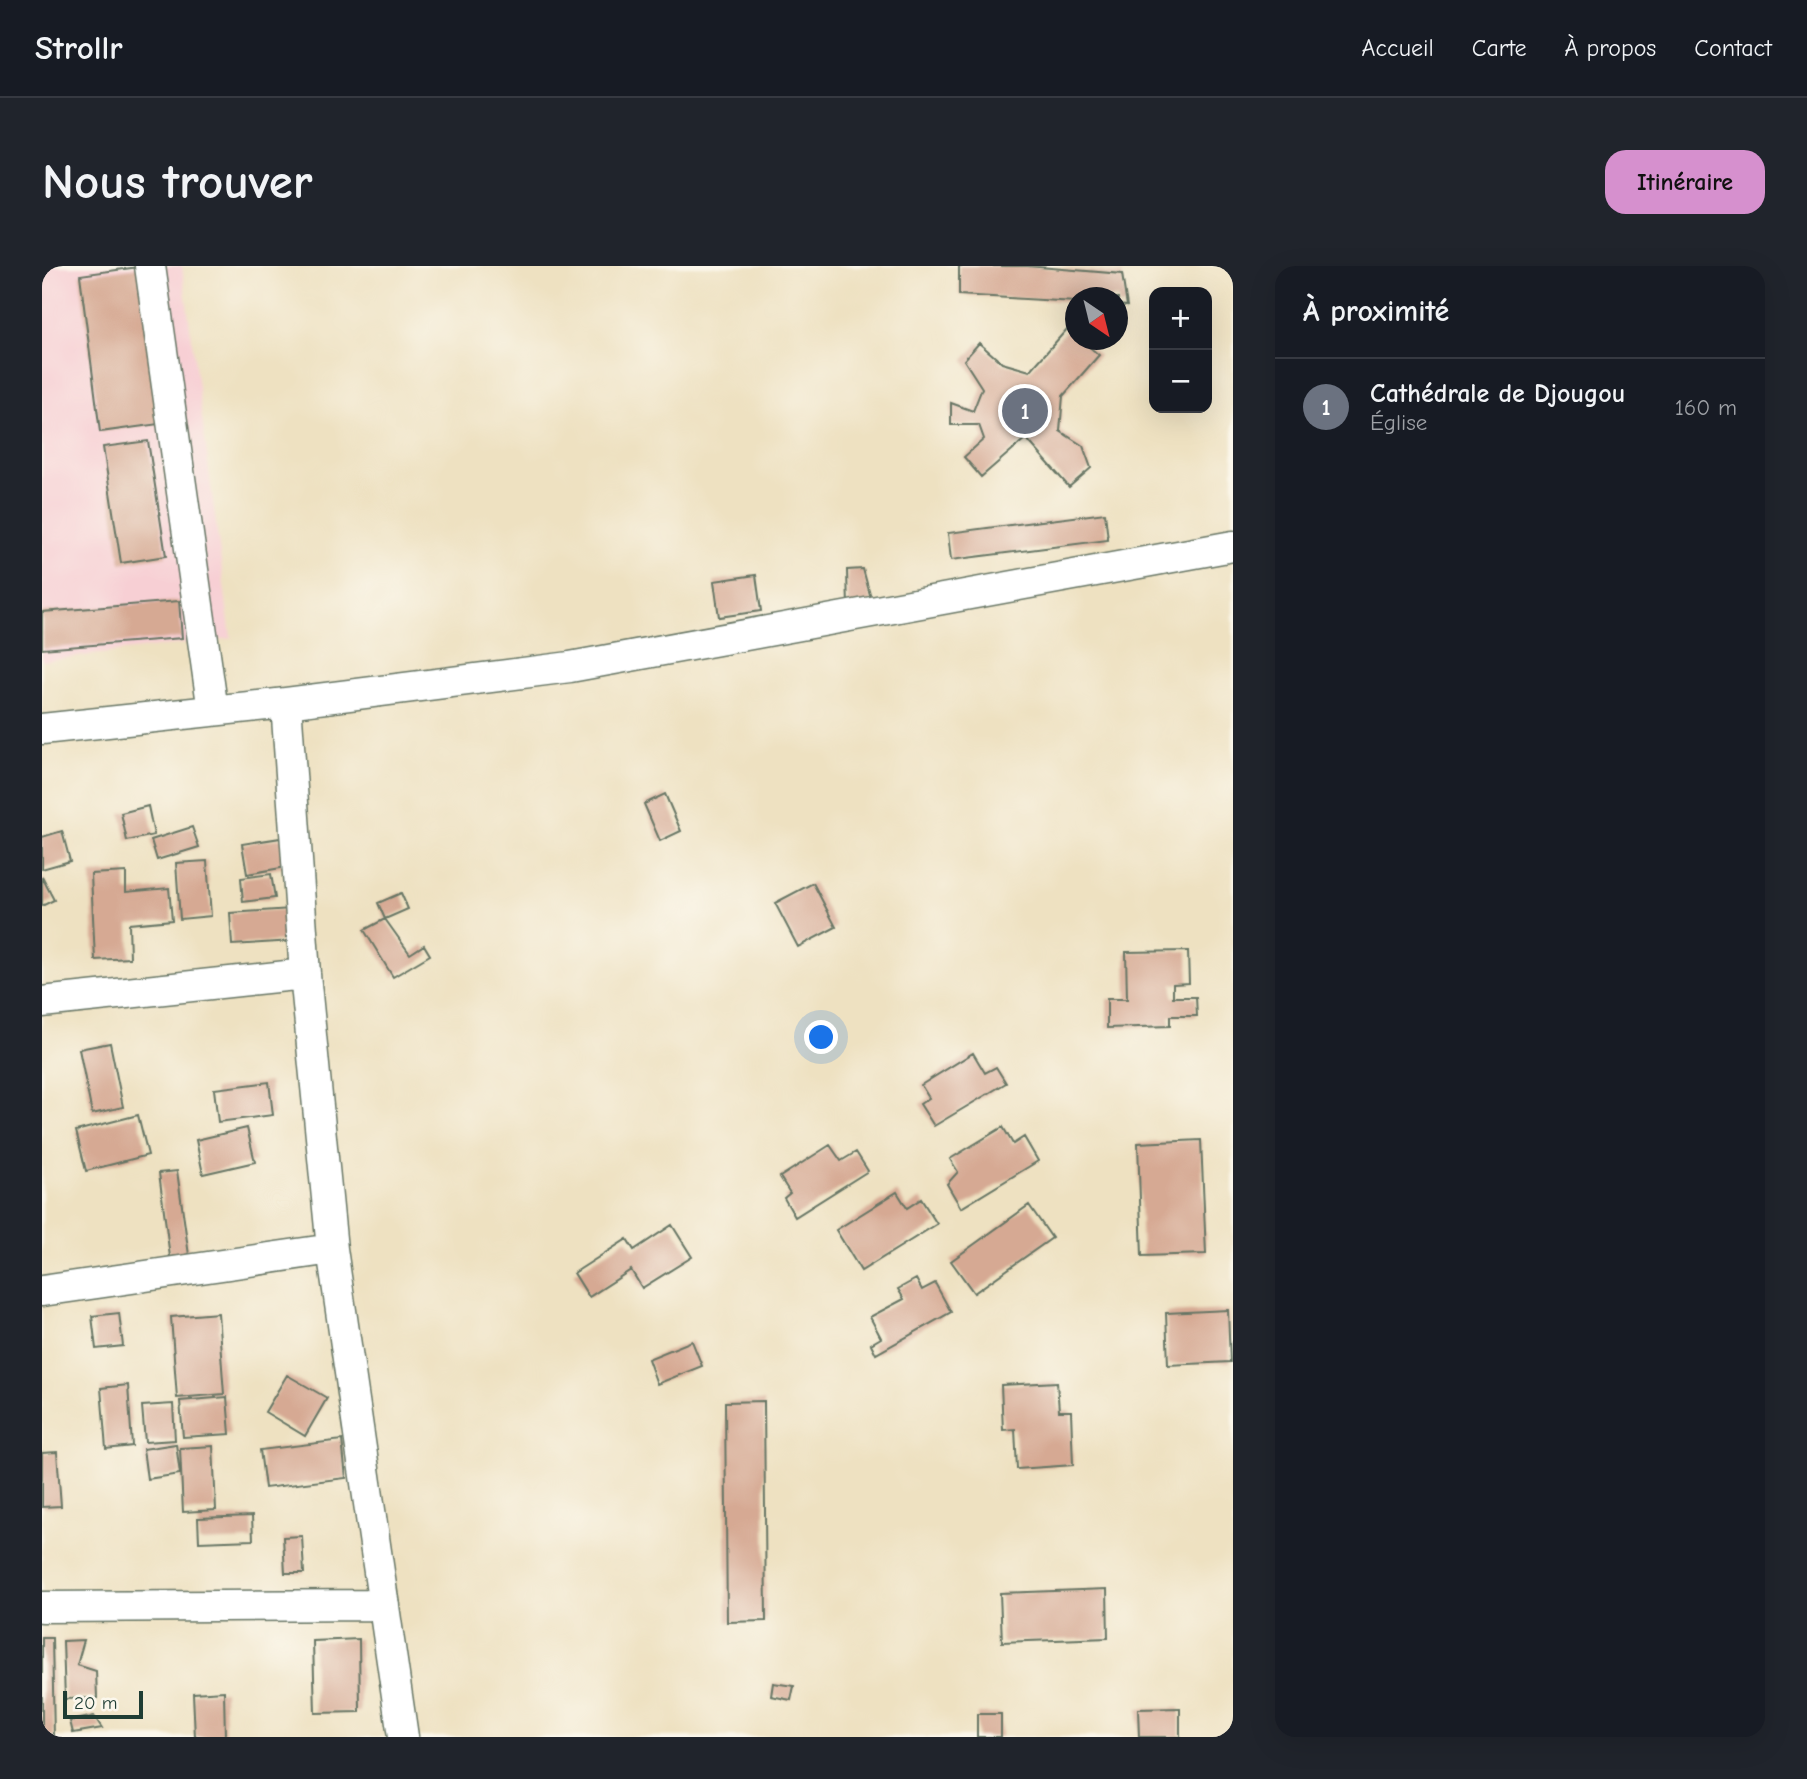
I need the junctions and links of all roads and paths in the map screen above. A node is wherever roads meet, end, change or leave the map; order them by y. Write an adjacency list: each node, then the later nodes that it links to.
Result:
1 (150, 266): 4 (street)
2 (1233, 546): 3 (street)
3 (286, 704): 4 (street); 6 (street)
4 (213, 711): 5 (street)
5 (42, 729)
6 (305, 974): 7 (street); 8 (street)
7 (42, 1002)
8 (332, 1249): 9 (street); 10 (street)
9 (42, 1290)
10 (384, 1605): 11 (street); 12 (street)
11 (42, 1607)
12 (402, 1737)

